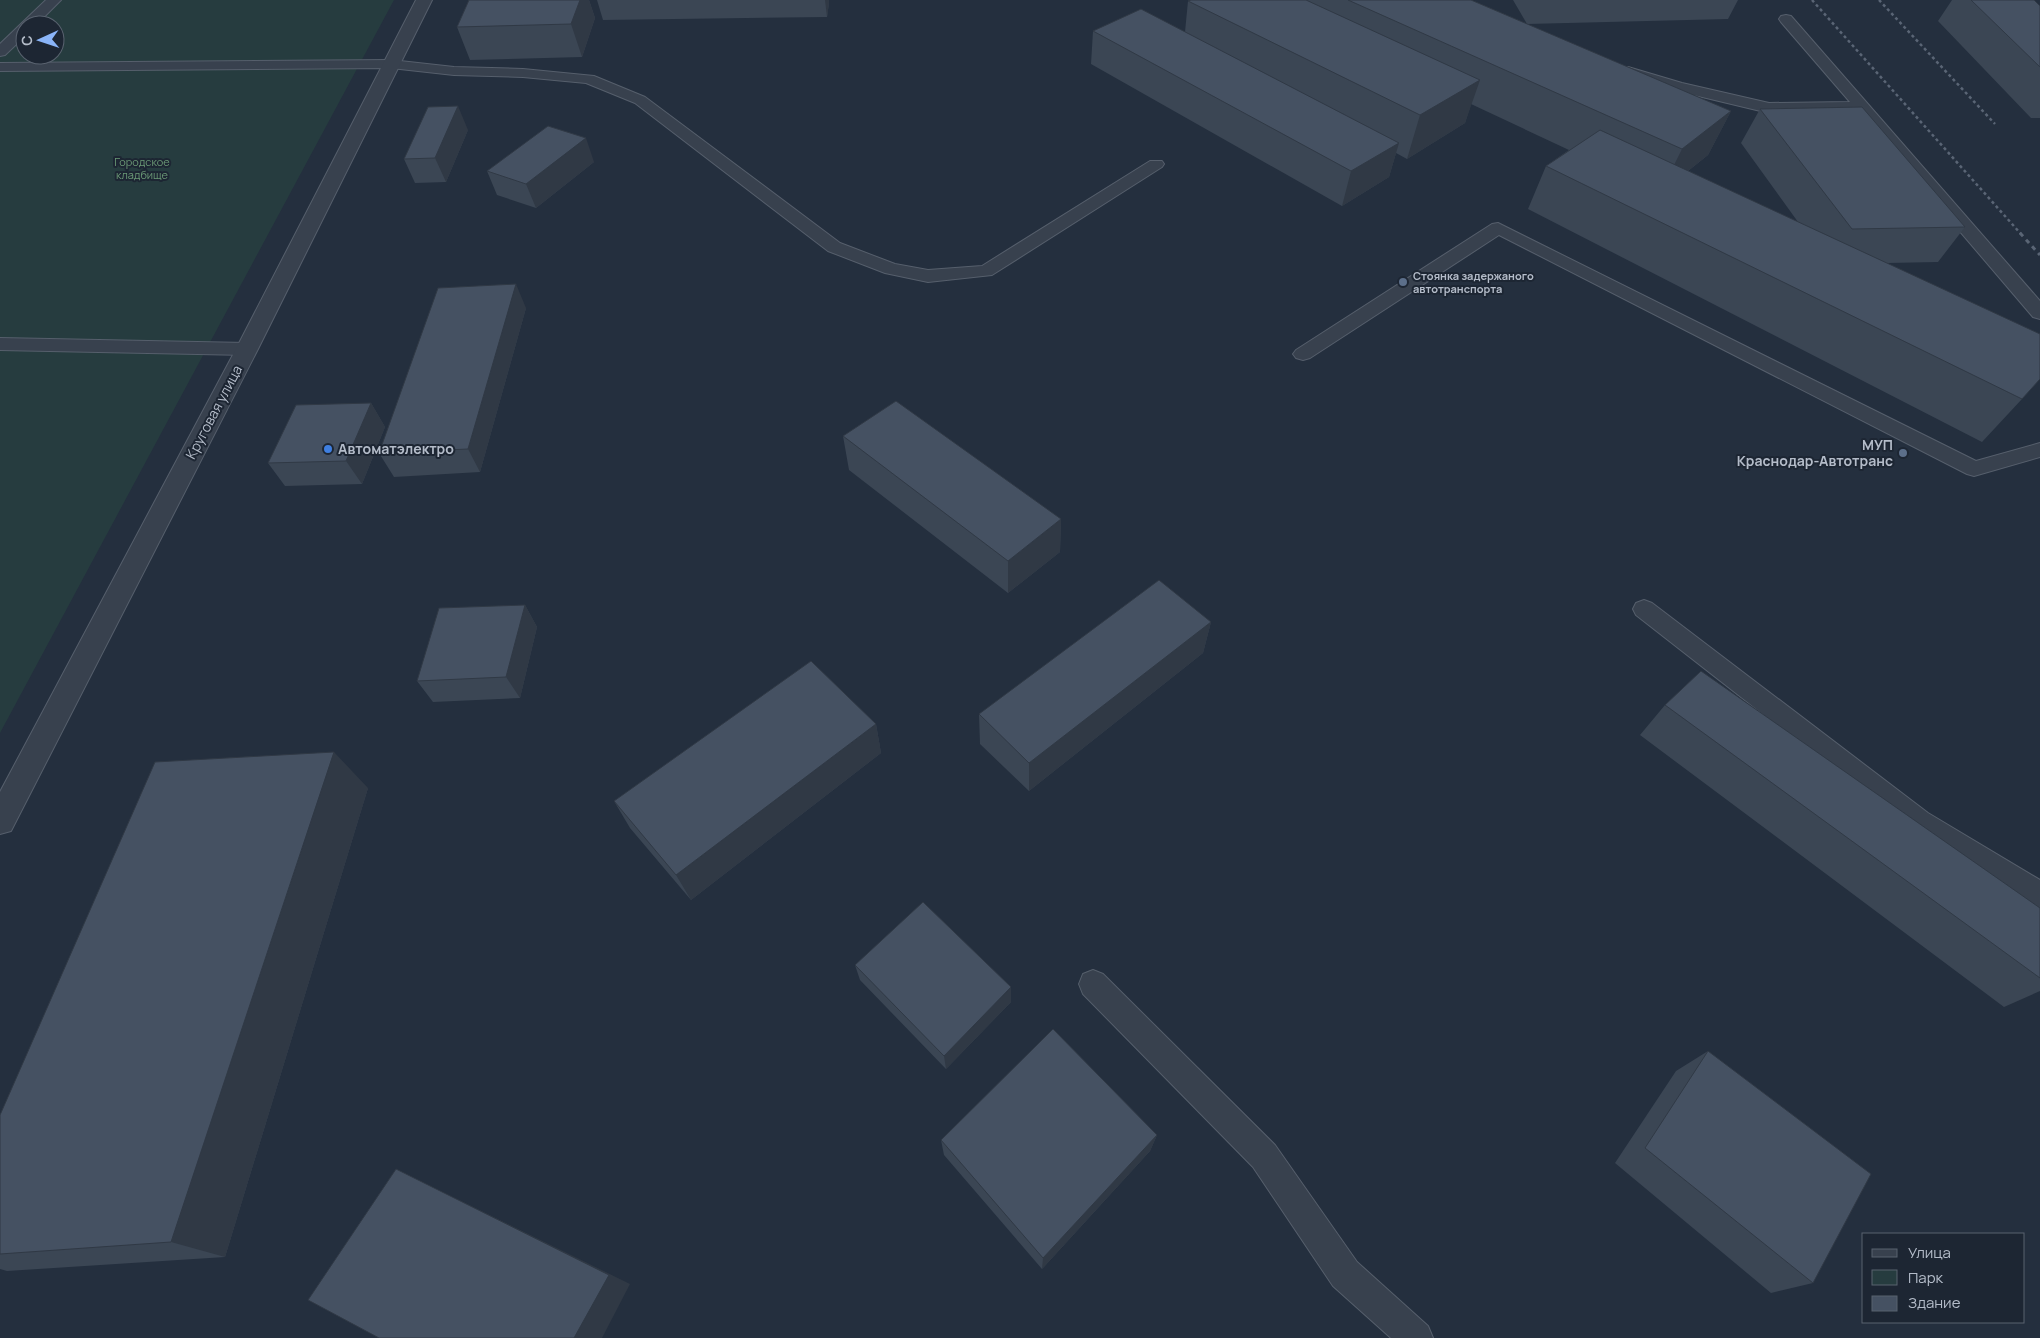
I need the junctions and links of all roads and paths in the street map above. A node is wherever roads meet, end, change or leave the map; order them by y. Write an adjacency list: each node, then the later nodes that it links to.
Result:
1 (54, 0): 3 (lane)
2 (424, 0): 7 (street, Круговая улица)
3 (38, 15)
4 (1786, 19): 10 (lane)
5 (15, 38): 6 (lane)
6 (0, 52)
7 (391, 64): 8 (lane); 11 (lane); 14 (street, Круговая улица)
8 (0, 67)
9 (1616, 67): 10 (lane)
10 (1862, 106): 12 (lane)
11 (1156, 164)
12 (2040, 312)
13 (0, 344): 14 (lane)
14 (247, 349): 18 (street, Круговая улица)
15 (1303, 354): 16 (lane)
16 (2040, 450)
17 (1644, 609): 19 (lane)
18 (0, 821)
19 (2040, 895)
20 (1093, 984): 21 (lane)
21 (1416, 1338)

